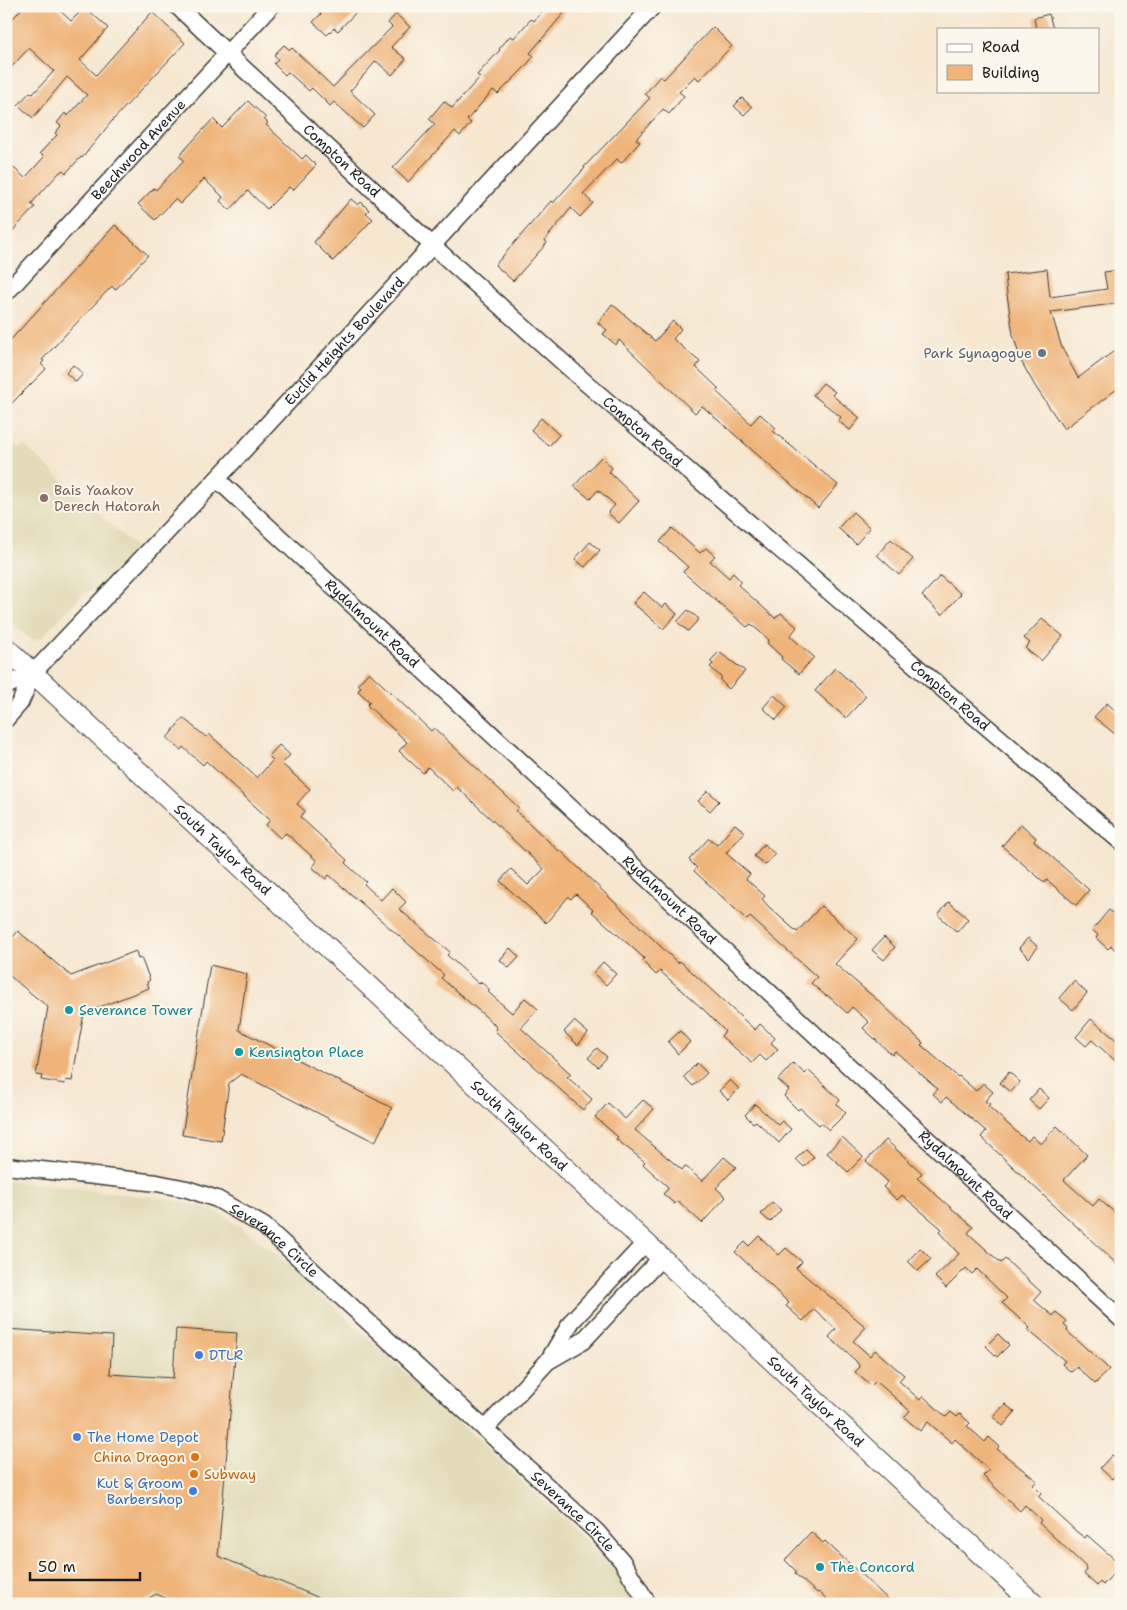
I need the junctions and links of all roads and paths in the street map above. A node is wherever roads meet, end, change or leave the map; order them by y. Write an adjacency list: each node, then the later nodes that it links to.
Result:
1 (177, 6): 4 (street, Compton Road)
2 (271, 6): 4 (street, Beechwood Avenue)
3 (653, 6): 5 (street, Euclid Heights Boulevard)
4 (228, 53): 5 (street, Compton Road); 6 (street, Beechwood Avenue)
5 (433, 246): 7 (street, Euclid Heights Boulevard); 12 (street, Compton Road)
6 (6, 293)
7 (217, 479): 9 (street, Euclid Heights Boulevard); 16 (street, Rydalmount Road)
8 (6, 648): 9 (main road, South Taylor Road)
9 (33, 673): 10 (street); 11 (street); 14 (main road, South Taylor Road)
10 (6, 686)
11 (6, 719)
12 (1121, 842)
13 (6, 1166): 18 (street, Severance Circle)
14 (646, 1242): 15 (main road, South Taylor Road); 17 (street)
15 (662, 1257): 17 (street); 20 (main road, South Taylor Road)
16 (1121, 1319)
17 (548, 1361): 18 (street)
18 (485, 1429): 19 (street, Severance Circle)
19 (648, 1604)
20 (1034, 1604)

